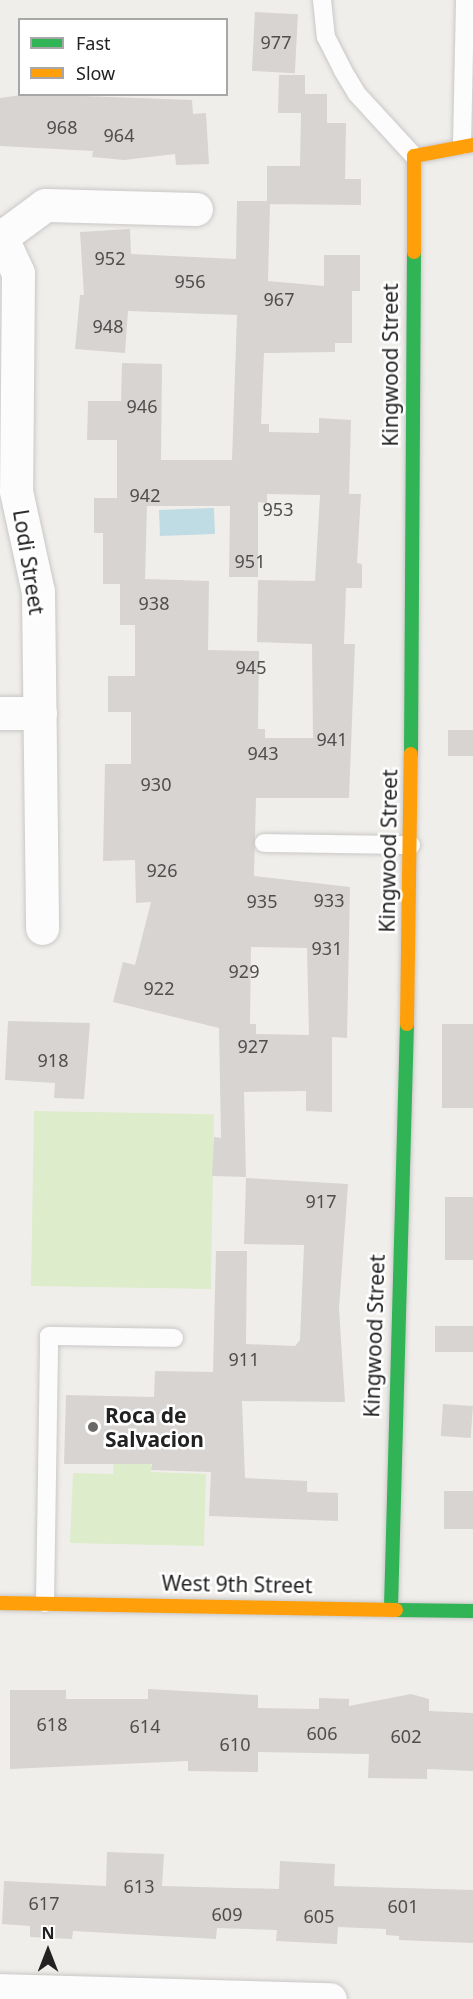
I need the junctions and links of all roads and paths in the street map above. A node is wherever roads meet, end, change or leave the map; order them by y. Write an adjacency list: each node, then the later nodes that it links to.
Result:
1 (322, 0): 4 (lane)
2 (465, 0): 3 (lane)
3 (467, 145): 4 (street)
4 (414, 156): 10 (street, Kingwood Street)
5 (196, 209): 6 (street, Lodi Street)
6 (2, 235): 8 (street, Lodi Street)
7 (0, 712): 8 (street)
8 (40, 713): 11 (street, Lodi Street)
9 (264, 843): 10 (lane)
10 (411, 846): 15 (street, Kingwood Street)
11 (42, 928)
12 (174, 1338): 14 (lane)
13 (0, 1603): 14 (street, West 9th Street)
14 (45, 1603): 15 (street, West 9th Street)
15 (391, 1607): 16 (street, West 9th Street)
16 (473, 1611)
17 (0, 1990): 18 (street)
18 (330, 1999)

